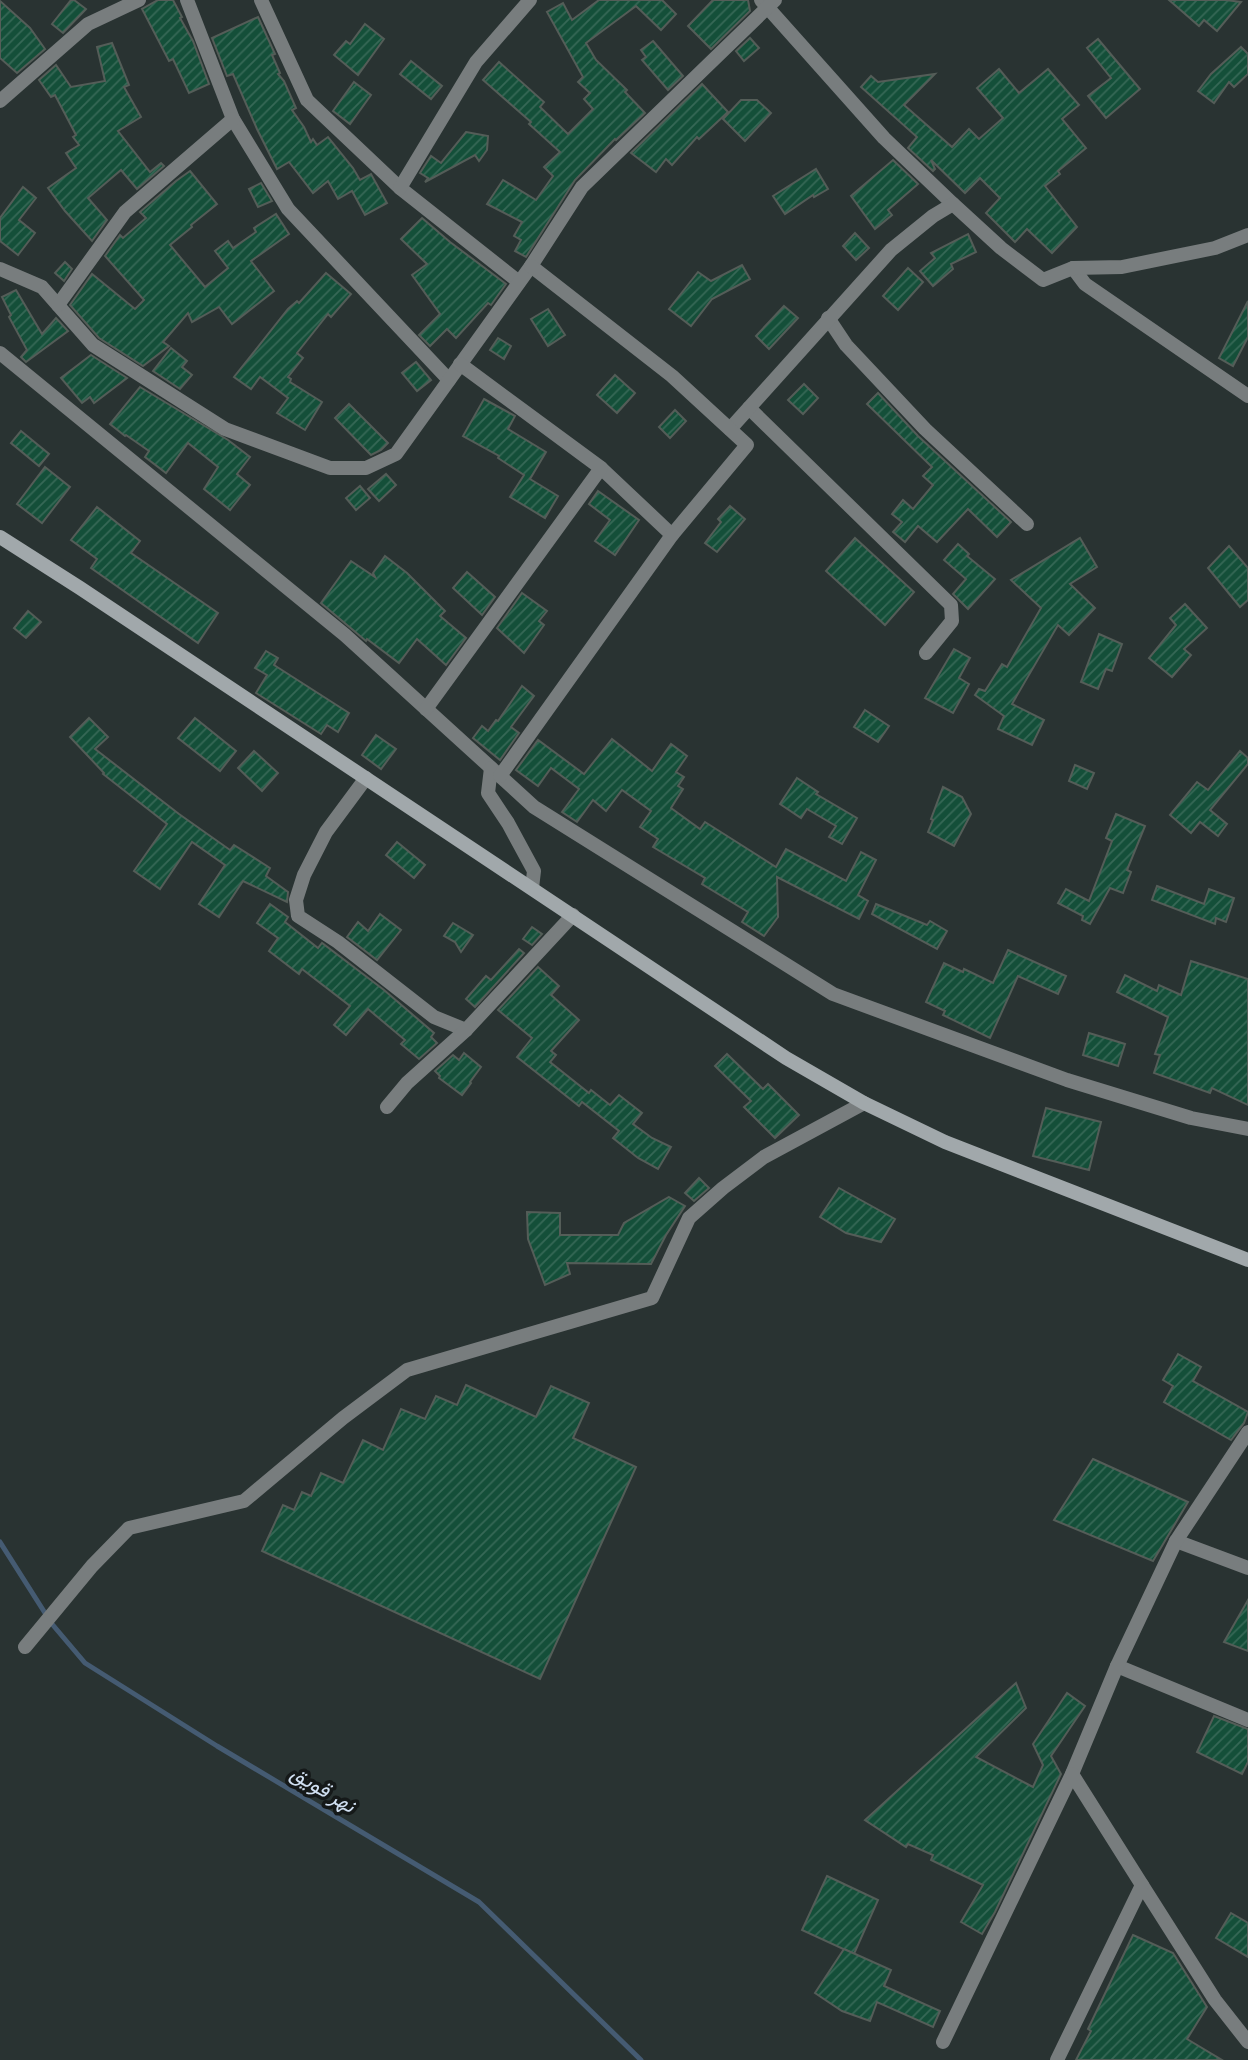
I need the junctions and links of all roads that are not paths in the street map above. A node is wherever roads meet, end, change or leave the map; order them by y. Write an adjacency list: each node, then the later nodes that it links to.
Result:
1 (139, 0): 6 (street)
2 (187, 0): 7 (street)
3 (261, 0): 8 (street)
4 (530, 0): 8 (street)
5 (768, 2): 9 (street); 11 (street)
6 (0, 101)
7 (233, 119): 15 (street); 19 (street)
8 (400, 188): 14 (street)
9 (953, 204): 12 (street); 16 (street)
10 (1248, 235): 12 (street)
11 (531, 266): 14 (street); 22 (street)
12 (1073, 268): 20 (street)
13 (0, 269): 15 (street)
14 (519, 282): 18 (street)
15 (58, 305): 19 (street)
16 (828, 318): 21 (street); 24 (street)
17 (0, 353): 28 (street)
18 (460, 364): 19 (street); 23 (street)
19 (449, 380)
20 (1248, 396)
21 (749, 408): 22 (street); 27 (street)
22 (730, 429): 25 (street)
23 (601, 468): 25 (street); 28 (street)
24 (1027, 524)
25 (672, 535): 29 (street)
26 (0, 537): 30 (main road)
27 (926, 653)
28 (426, 709): 29 (street)
29 (495, 772): 31 (street); 36 (street)
30 (366, 778): 31 (main road); 33 (street)
31 (532, 888): 32 (main road)
32 (573, 915): 33 (street); 34 (main road)
33 (466, 1030): 35 (street)
34 (864, 1103): 37 (main road); 41 (street)
35 (387, 1107)
36 (1248, 1129)
37 (1248, 1260)
38 (1248, 1432): 39 (street)
39 (1176, 1541): 40 (street); 42 (street)
40 (1248, 1568)
41 (25, 1647)
42 (1117, 1666): 43 (street); 44 (street)
43 (1248, 1720)
44 (1072, 1774): 45 (street); 46 (street)
45 (1142, 1885): 47 (street); 48 (street)
46 (943, 2042)
47 (1248, 2042)
48 (1057, 2060)

